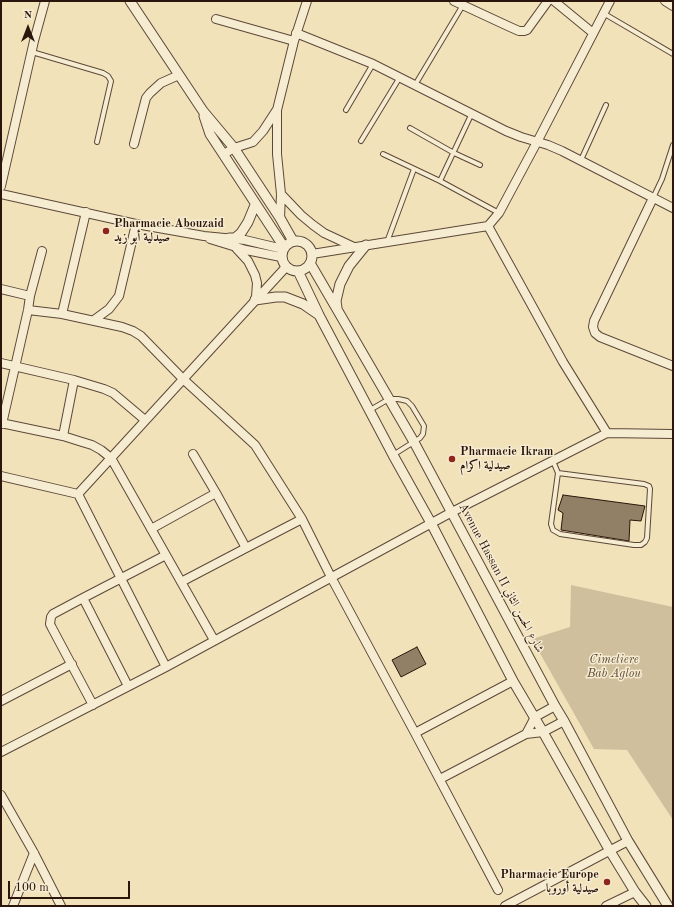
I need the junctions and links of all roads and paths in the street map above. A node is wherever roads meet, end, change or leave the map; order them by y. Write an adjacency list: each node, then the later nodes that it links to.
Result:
1 (45, 1): 15 (street)
2 (130, 1): 18 (street)
3 (307, 1): 14 (street)
4 (454, 1): 9 (street)
5 (548, 1): 9 (street)
6 (554, 1): 13 (street)
7 (610, 1): 11 (street)
8 (665, 1): 10 (street)
9 (463, 5): 20 (lane)
10 (673, 6)
11 (603, 13): 13 (street); 16 (lane)
12 (216, 19): 14 (street)
13 (593, 33): 29 (street)
14 (295, 37): 17 (street); 22 (street)
15 (32, 52): 28 (lane); 40 (street)
16 (673, 54)
17 (373, 64): 19 (street); 23 (lane)
18 (179, 75): 24 (street); 30 (street)
19 (400, 77): 20 (street); 27 (lane)
20 (414, 85): 25 (street)
21 (606, 105): 36 (lane)
22 (277, 110): 32 (street); 42 (street)
23 (346, 110)
24 (202, 111): 32 (street); 34 (street)
25 (472, 113): 29 (street); 33 (lane)
26 (410, 128): 33 (lane)
27 (361, 141)
28 (97, 142)
29 (537, 142): 36 (street); 47 (street)
30 (134, 144)
31 (673, 146): 43 (lane)
32 (234, 148): 34 (street); 48 (street)
33 (454, 152): 37 (lane); 39 (lane)
34 (224, 154): 44 (street)
35 (383, 154): 38 (lane)
36 (581, 160): 43 (street)
37 (480, 166)
38 (414, 169): 39 (lane); 54 (lane)
39 (440, 181): 47 (lane)
40 (1, 186)
41 (1, 194): 46 (street)
42 (281, 194): 48 (street); 57 (street)
43 (653, 198): 45 (street); 74 (street)
44 (256, 205): 52 (street); 59 (street)
45 (673, 208)
46 (86, 212): 49 (street); 69 (street)
47 (499, 213): 50 (street)
48 (280, 218): 53 (street)
49 (136, 224): 51 (street); 71 (street)
50 (488, 226): 54 (street); 81 (street)
51 (204, 236): 52 (street); 56 (street)
52 (229, 238): 59 (street)
53 (293, 241): 59 (street); 60 (street)
54 (387, 242): 55 (street)
55 (366, 245): 57 (street); 68 (street)
56 (235, 247): 59 (street); 66 (street)
57 (355, 247): 60 (street)
58 (42, 251): 65 (street)
59 (283, 251): 62 (street)
60 (312, 254): 61 (street)
61 (310, 263): 63 (street); 68 (street, Avenue Hassan II شارع الحسن الثاني)
62 (286, 266): 63 (street); 66 (street)
63 (298, 271): 70 (street)
64 (1, 289): 65 (street)
65 (30, 296): 67 (street)
66 (253, 302): 70 (street); 75 (street)
67 (28, 310): 69 (street); 73 (street)
68 (338, 311): 77 (street, Avenue Hassan II شارع الحسن الثاني)
69 (62, 314): 71 (street)
70 (319, 315): 78 (street)
71 (94, 320): 75 (street)
72 (1, 363): 73 (street)
73 (15, 366): 76 (street); 80 (street)
74 (673, 366)
75 (183, 379): 79 (street); 94 (street)
76 (74, 380): 79 (street); 83 (street)
77 (389, 399): 78 (lane); 84 (street, Avenue Hassan II شارع الحسن الثاني); 84 (lane)
78 (370, 410): 86 (street)
79 (146, 420): 87 (street)
80 (1, 424): 83 (street)
81 (607, 433): 82 (street); 88 (street)
82 (673, 434)
83 (63, 436): 87 (street)
84 (414, 442): 86 (lane); 93 (street, Avenue Hassan II شارع الحسن الثاني)
85 (193, 454): 91 (street)
86 (393, 455): 95 (street)
87 (111, 458): 92 (street); 96 (street)
88 (553, 461): 89 (lane); 93 (street)
89 (558, 473): 89 (lane)
90 (1, 476): 92 (street)
91 (216, 493): 96 (street); 97 (street)
92 (78, 494): 100 (street)
93 (452, 512): 95 (street); 110 (street, Avenue Hassan II شارع الحسن الثاني)
94 (302, 520): 97 (street); 99 (street)
95 (431, 523): 99 (street); 106 (street)
96 (152, 529): 98 (street)
97 (246, 548): 101 (street)
98 (166, 555): 100 (street); 101 (street)
99 (331, 577): 103 (street); 114 (street)
100 (121, 578): 102 (street); 105 (street)
101 (181, 582): 103 (street)
102 (83, 598): 104 (street); 107 (street)
103 (214, 640): 105 (street)
104 (72, 664): 108 (street); 109 (street)
105 (166, 666): 107 (street)
106 (513, 681): 111 (street); 114 (street)
107 (128, 686): 109 (street)
108 (1, 701)
109 (93, 705): 116 (street)
110 (555, 706): 111 (street); 112 (street, Avenue Hassan II شارع الحسن الثاني)
111 (535, 717): 113 (street); 115 (street)
112 (564, 721): 113 (street); 119 (street, Avenue Hassan II شارع الحسن الثاني)
113 (543, 732): 115 (street); 120 (street)
114 (415, 733): 117 (street)
115 (526, 734): 117 (street)
116 (1, 752)
117 (440, 779): 122 (street)
118 (1, 796): 121 (street)
119 (628, 841): 120 (street); 130 (street, Avenue Hassan II شارع الحسن الثاني)
120 (610, 851): 123 (street); 127 (street)
121 (34, 853): 125 (street); 126 (street)
122 (498, 890)
123 (634, 892): 124 (street); 129 (street)
124 (621, 903): 128 (street)
125 (13, 906)
126 (61, 906)
127 (505, 906)
128 (606, 906)
129 (646, 906)
130 (668, 906)

